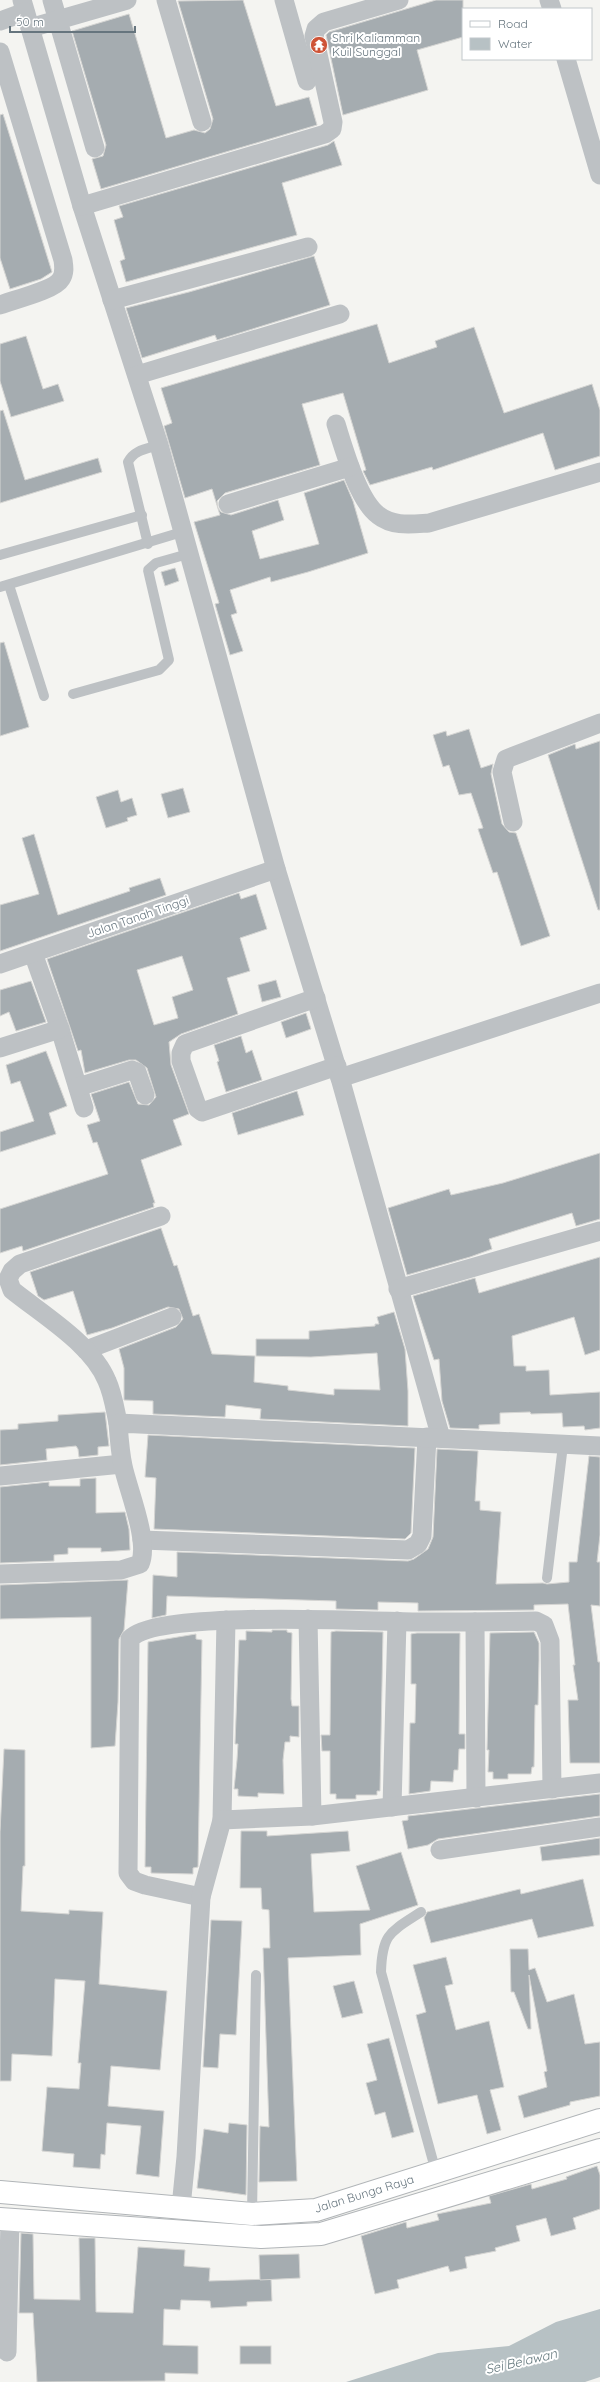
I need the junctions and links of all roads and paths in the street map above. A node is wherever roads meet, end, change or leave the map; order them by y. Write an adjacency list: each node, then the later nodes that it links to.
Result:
1 (52, 0): 7 (street)
2 (128, 0): 7 (street)
3 (166, 0): 12 (street)
4 (284, 0): 11 (street)
5 (399, 0): 15 (street)
6 (26, 13): 7 (street); 8 (street); 15 (street)
7 (58, 20): 13 (street)
8 (0, 21)
9 (0, 52): 18 (street)
10 (566, 60): 14 (street)
11 (307, 82)
12 (202, 122)
13 (95, 148)
14 (599, 166)
15 (82, 206): 17 (street)
16 (308, 247): 17 (street)
17 (112, 300): 20 (street)
18 (0, 305)
19 (340, 314): 20 (street)
20 (137, 375): 22 (street)
21 (336, 424): 23 (street)
22 (159, 445): 26 (lane); 27 (street)
23 (350, 467): 24 (street); 25 (street)
24 (600, 472)
25 (228, 504)
26 (142, 515): 28 (lane); 30 (lane)
27 (182, 532): 28 (lane); 29 (street)
28 (148, 544): 31 (lane)
29 (188, 554): 32 (lane); 36 (street)
30 (0, 555)
31 (4, 586): 33 (lane)
32 (73, 694)
33 (44, 696)
34 (600, 724): 35 (street)
35 (514, 822)
36 (276, 869): 37 (street, Jalan Tanah Tinggi); 40 (street)
37 (33, 953): 38 (street, Jalan Tanah Tinggi); 41 (street)
38 (0, 964)
39 (600, 993): 43 (street)
40 (316, 998): 43 (street); 43 (street)
41 (60, 1029): 42 (street); 44 (street)
42 (0, 1048)
43 (338, 1072): 49 (street)
44 (78, 1087): 45 (street); 46 (street)
45 (145, 1095)
46 (84, 1108)
47 (161, 1216): 51 (street)
48 (600, 1231): 49 (street)
49 (398, 1289): 53 (street)
50 (172, 1317): 51 (street)
51 (86, 1350): 52 (street)
52 (118, 1423): 53 (street); 56 (street)
53 (434, 1438): 54 (street); 58 (street)
54 (563, 1445): 55 (street); 60 (lane)
55 (600, 1446)
56 (122, 1464): 57 (street); 58 (street)
57 (0, 1476)
58 (142, 1540): 59 (street)
59 (0, 1574)
60 (547, 1578)
61 (308, 1619): 62 (street); 63 (street); 69 (street)
62 (226, 1620): 70 (street); 73 (street)
63 (397, 1621): 64 (street); 68 (street)
64 (475, 1622): 66 (street); 67 (street)
65 (600, 1783): 66 (street)
66 (552, 1789): 67 (street)
67 (476, 1798): 68 (street)
68 (392, 1807): 69 (street)
69 (312, 1816): 70 (street)
70 (222, 1820): 73 (street)
71 (600, 1827): 72 (street)
72 (440, 1850)
73 (201, 1898): 80 (street)
74 (421, 1912): 78 (lane)
75 (256, 1975): 82 (lane)
76 (600, 2120): 78 (main road, Jalan Bunga Raya)
77 (600, 2150): 84 (main road)
78 (436, 2172): 82 (main road, Jalan Bunga Raya)
79 (0, 2192): 80 (main road, Jalan Bunga Raya)
80 (181, 2206): 81 (main road, Jalan Bunga Raya)
81 (206, 2209): 82 (main road, Jalan Bunga Raya); 84 (main road)
82 (252, 2214)
83 (5, 2219): 84 (main road); 85 (street)
84 (204, 2232)
85 (7, 2352)

